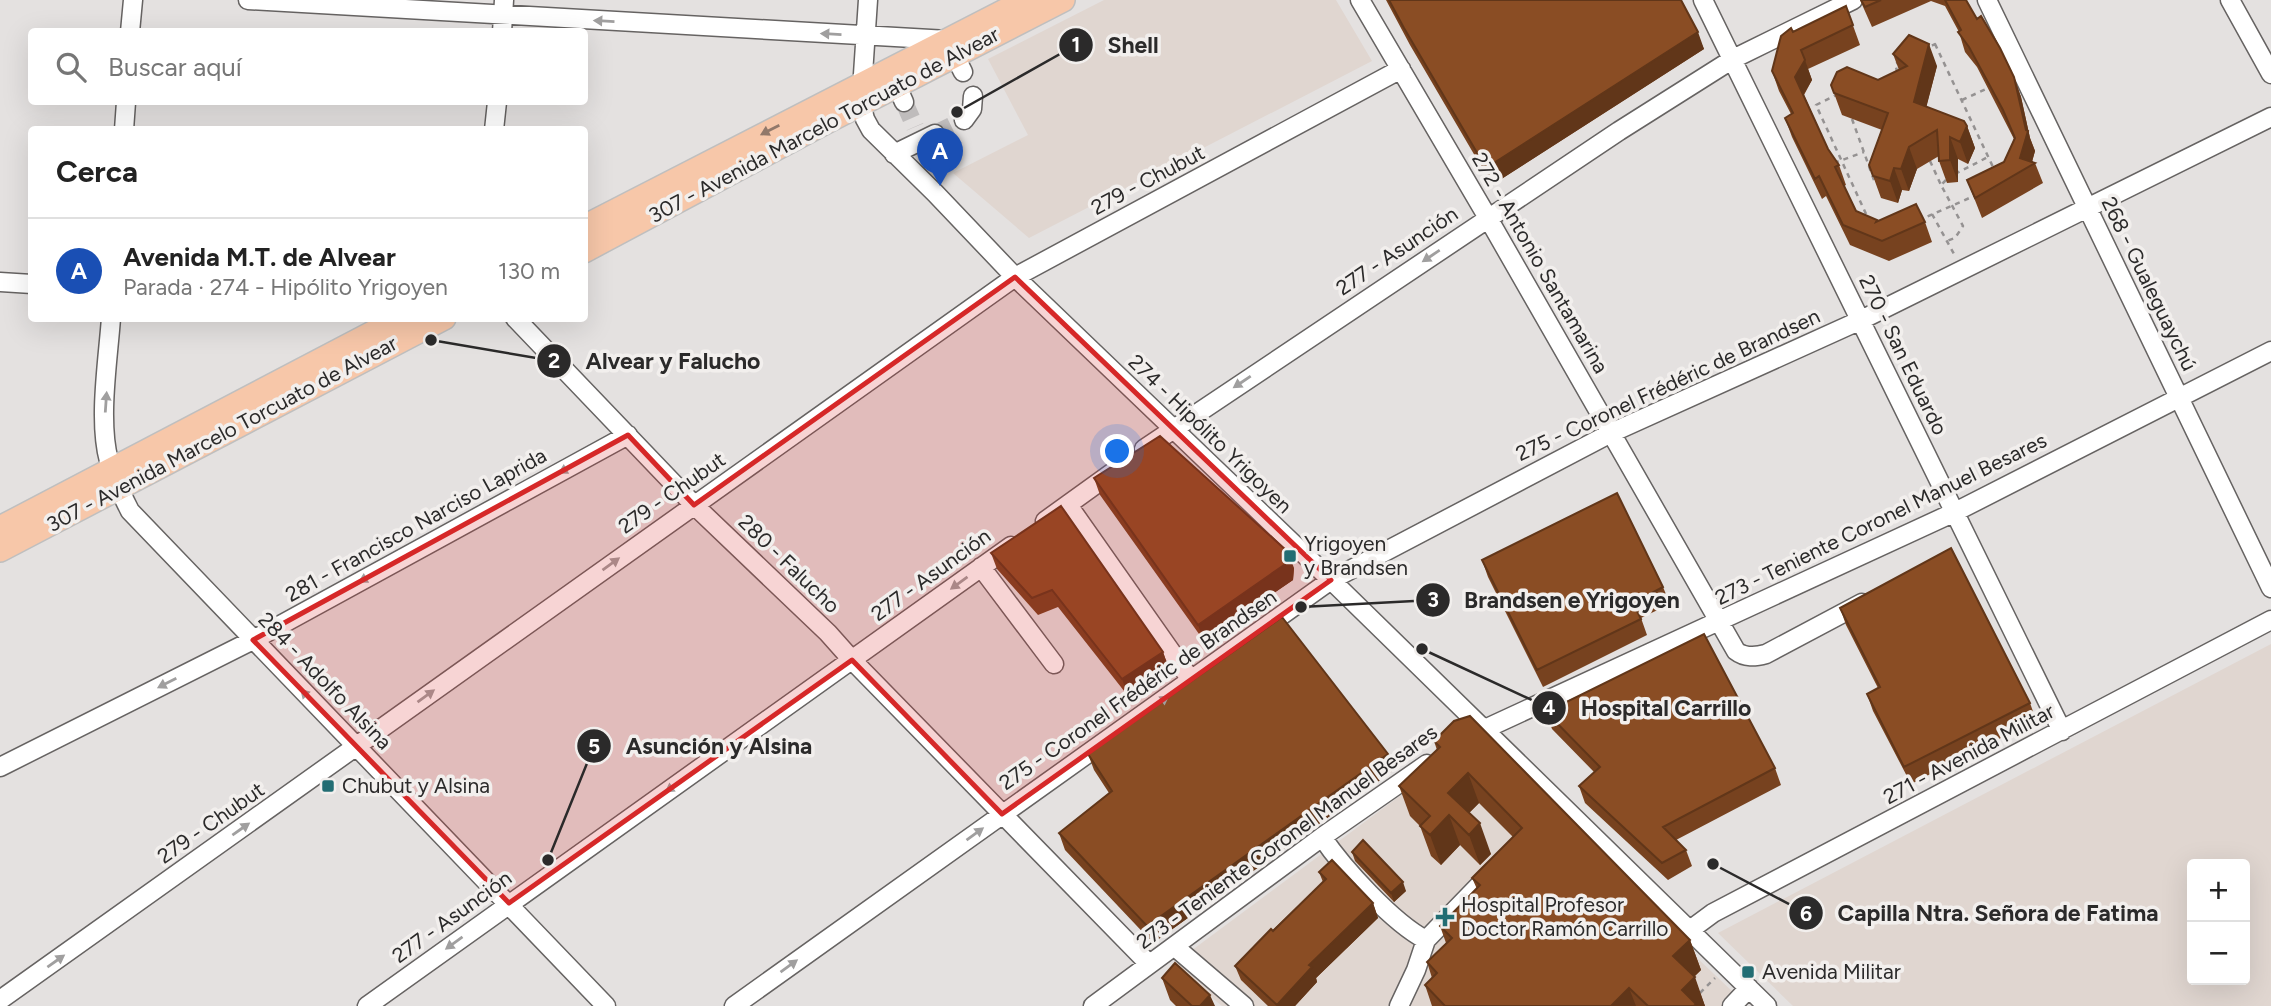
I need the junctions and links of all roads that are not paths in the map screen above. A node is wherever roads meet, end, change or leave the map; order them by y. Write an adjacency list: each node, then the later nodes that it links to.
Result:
1 (132, 0): 12 (street)
2 (248, 0): 11 (street)
3 (868, 0): 13 (street)
4 (1026, 0): 14 (main road, 307 - Avenida Marcelo Torcuato de Alvear)
5 (1063, 0): 14 (main road, 307 - Avenida Marcelo Torcuato de Alvear)
6 (1360, 0): 16 (street, 272 - Antonio Santamarina)
7 (1703, 0): 15 (street, 270 - San Eduardo)
8 (1853, 0): 15 (street, 277 - Asunción)
9 (1987, 0): 28 (street, 268 - Gualeguaychú)
10 (2230, 0): 17 (street)
11 (503, 15): 13 (street, one-way to 11)
12 (130, 28)
13 (866, 36): 14 (street); 18 (street)
14 (955, 56): 18 (main road, 307 - Avenida Marcelo Torcuato de Alvear); 18 (main road, 307 - Avenida Marcelo Torcuato de Alvear)
15 (1732, 59): 29 (street, 277 - Asunción); 35 (street, 270 - San Eduardo)
16 (1401, 69): 29 (street, 272 - Antonio Santamarina); 32 (street, 279 - Chubut)
17 (2271, 75)
18 (862, 93): 27 (street, 274 - Hipólito Yrigoyen); 30 (main road, 307 - Avenida Marcelo Torcuato de Alvear, one-way to 30); 31 (main road, 307 - Avenida Marcelo Torcuato de Alvear)
19 (973, 96): 23 (street)
20 (126, 105): 24 (street)
21 (496, 105): 25 (street)
22 (2271, 117): 28 (street, 275 - Coronel Frédéric de Brandsen)
23 (964, 120)
24 (124, 126)
25 (495, 126)
26 (924, 134): 27 (street)
27 (894, 154): 32 (street, 274 - Hipólito Yrigoyen)
28 (2087, 207): 35 (street, 275 - Coronel Frédéric de Brandsen); 41 (street, 268 - Gualeguaychú)
29 (1488, 218): 42 (street, 277 - Asunción, one-way to 42); 43 (street, 272 - Antonio Santamarina)
30 (588, 225)
31 (588, 249)
32 (1015, 277): 42 (street, 274 - Hipólito Yrigoyen); 46 (street, 279 - Chubut)
33 (0, 282): 34 (street)
34 (28, 284)
35 (1861, 320): 43 (street, 275 - Coronel Frédéric de Brandsen); 48 (street, 270 - San Eduardo)
36 (111, 322): 45 (street, 284 - Adolfo Alsina, one-way to 36)
37 (417, 322): 39 (main road, 307 - Avenida Marcelo Torcuato de Alvear)
38 (518, 322): 44 (street, 280 - Falucho)
39 (397, 325): 45 (main road, 307 - Avenida Marcelo Torcuato de Alvear)
40 (2271, 351): 41 (street, 273 - Teniente Coronel Manuel Besares)
41 (2179, 397): 48 (street, 273 - Teniente Coronel Manuel Besares); 53 (street, 268 - Gualeguaychú)
42 (1173, 428): 47 (street, 277 - Asunción); 52 (street, 274 - Hipólito Yrigoyen)
43 (1611, 433): 52 (street, 275 - Coronel Frédéric de Brandsen); 56 (street, 272 - Antonio Santamarina)
44 (628, 435): 46 (street, 280 - Falucho); 57 (street, 281 - Francisco Narciso Laprida, one-way to 57)
45 (115, 479): 49 (main road, 307 - Avenida Marcelo Torcuato de Alvear); 50 (main road, 307 - Avenida Marcelo Torcuato de Alvear); 57 (street, 284 - Adolfo Alsina)
46 (694, 505): 58 (street, 280 - Falucho); 64 (street, 279 - Chubut, one-way to 46)
47 (1068, 505): 51 (street, 277 - Asunción); 60 (street)
48 (1955, 512): 56 (street, 273 - Teniente Coronel Manuel Besares); 62 (street, 270 - San Eduardo)
49 (0, 528)
50 (0, 550)
51 (981, 567): 58 (street, 277 - Asunción, one-way to 58); 59 (street)
52 (1331, 580): 60 (street, 275 - Coronel Frédéric de Brandsen); 61 (street, 274 - Hipólito Yrigoyen)
53 (2271, 588)
54 (1876, 596): 56 (street, 272 - Antonio Santamarina)
55 (2271, 620): 62 (street, 271 - Avenida Militar)
56 (1719, 622): 61 (street, 273 - Teniente Coronel Manuel Besares)
57 (253, 640): 64 (street, 284 - Adolfo Alsina, one-way to 57); 66 (street, 281 - Francisco Narciso Laprida, one-way to 66)
58 (852, 660): 67 (street, 280 - Falucho); 70 (street, 277 - Asunción, one-way to 70)
59 (1054, 664)
60 (1191, 680): 67 (street, 275 - Coronel Frédéric de Brandsen, one-way to 60)
61 (1484, 730): 63 (street, 273 - Teniente Coronel Manuel Besares); 71 (street, 274 - Hipólito Yrigoyen)
62 (2062, 731): 71 (street, 271 - Avenida Militar)
63 (1456, 743)
64 (356, 746): 70 (street, 284 - Adolfo Alsina); 76 (street, 279 - Chubut, one-way to 64)
65 (1438, 756): 68 (street, 273 - Teniente Coronel Manuel Besares)
66 (0, 767)
67 (1002, 814): 74 (street, 280 - Falucho); 80 (street, 275 - Coronel Frédéric de Brandsen, one-way to 67)
68 (1322, 837): 72 (street); 73 (street, 273 - Teniente Coronel Manuel Besares)
69 (1500, 863): 72 (street)
70 (509, 903): 78 (street, 277 - Asunción, one-way to 78); 79 (street, 284 - Adolfo Alsina)
71 (1690, 930): 75 (street, 274 - Hipólito Yrigoyen)
72 (1426, 940): 83 (street)
73 (1175, 947): 74 (street, 273 - Teniente Coronel Manuel Besares); 82 (street)
74 (1149, 964): 81 (street, 273 - Teniente Coronel Manuel Besares)
75 (1749, 988): 77 (street, 274 - Hipólito Yrigoyen); 84 (street)
76 (7, 997)
77 (1763, 1005)
78 (367, 1006)
79 (606, 1006)
80 (734, 1006)
81 (1093, 1006)
82 (1244, 1006)
83 (1399, 1006)
84 (1732, 1006)

